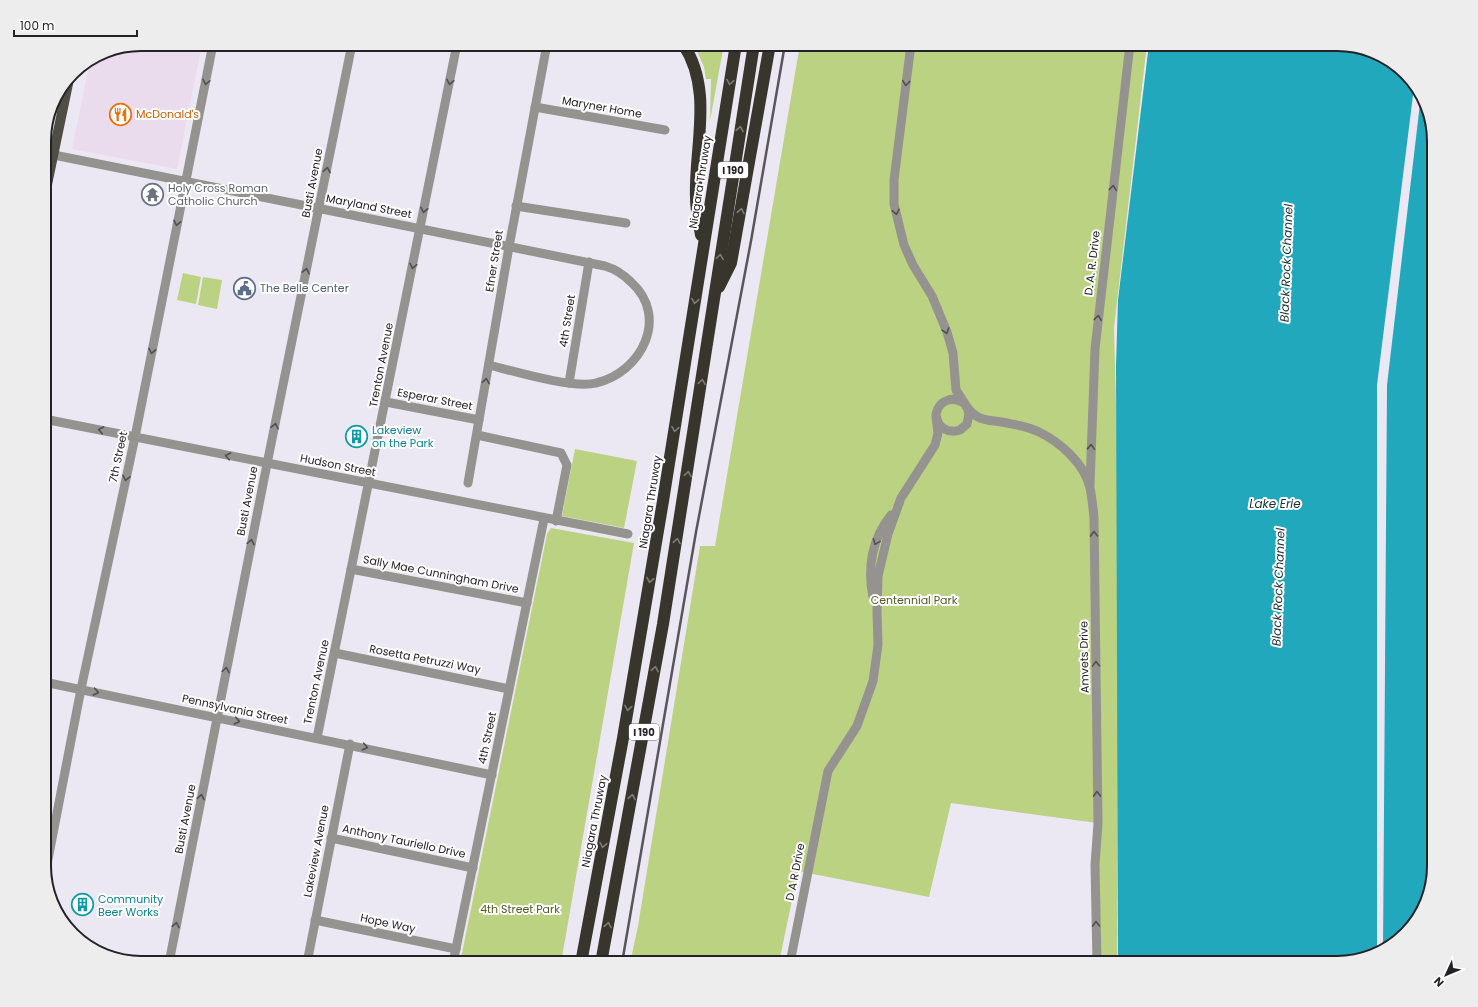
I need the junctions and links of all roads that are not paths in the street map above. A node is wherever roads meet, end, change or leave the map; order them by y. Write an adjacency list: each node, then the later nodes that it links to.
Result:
1 (213, 51): 16 (street, 7th Street, one-way to 16)
2 (351, 51): 18 (street, Busti Avenue, one-way to 2)
3 (456, 51): 20 (street, Trenton Avenue, one-way to 20)
4 (546, 51): 12 (street, Efner Street)
5 (686, 51): 22 (highway)
6 (735, 51): 22 (highway, Niagara Thruway / I 190, one-way to 22)
7 (753, 51): 24 (highway, I 190, one-way to 7)
8 (769, 51): 24 (highway, one-way to 8)
9 (910, 51): 27 (street, one-way to 27)
10 (1129, 51): 42 (street, D. A. R. Drive, one-way to 10)
11 (65, 92): 14 (main road)
12 (535, 107): 13 (street, Maryner Home); 17 (street, Efner Street)
13 (665, 130)
14 (51, 146)
15 (51, 154): 16 (street, Maryland Street)
16 (186, 182): 18 (street, Maryland Street); 37 (street, 7th Street, one-way to 37)
17 (516, 206): 19 (street); 21 (street, Efner Street)
18 (319, 208): 20 (street, Maryland Street); 39 (street, Busti Avenue, one-way to 18)
19 (626, 223)
20 (421, 228): 21 (street, Maryland Street); 28 (street, Trenton Avenue, one-way to 28)
21 (509, 247): 23 (street, Maryland Street); 25 (street, Efner Street)
22 (703, 248): 64 (highway, Niagara Thruway / I 190, one-way to 64)
23 (592, 263): 26 (street, 4th Street); 26 (street, Maryland Street)
24 (714, 296): 65 (highway, I 190, one-way to 24)
25 (489, 365): 26 (street, Maryland Street); 33 (street, Efner Street, one-way to 25)
26 (569, 383)
27 (955, 384): 29 (street); 30 (street)
28 (386, 402): 33 (street, Esperar Street); 40 (street, Trenton Avenue)
29 (941, 404): 30 (street); 31 (street)
30 (966, 405): 34 (street); 35 (street)
31 (936, 417): 35 (street); 38 (street)
32 (51, 420): 37 (street, Hudson Street, one-way to 32)
33 (479, 420): 36 (street, Efner Street)
34 (982, 420): 35 (street); 42 (street, Amvets Drive)
35 (961, 430): 38 (street)
36 (477, 435): 41 (street, Efner Street); 44 (street)
37 (134, 437): 39 (street, Hudson Street, one-way to 37); 51 (street, 7th Street, one-way to 51)
38 (935, 445): 66 (street, D A R Drive)
39 (266, 464): 40 (street, Hudson Street); 52 (street, Busti Avenue, one-way to 39)
40 (368, 483): 43 (street, Hudson Street); 46 (street, Trenton Avenue)
41 (468, 483)
42 (1090, 486): 67 (street, Amvets Drive, one-way to 42)
43 (544, 519): 44 (street, Hudson Street); 47 (street, 4th Street)
44 (556, 521): 45 (street, Hudson Street)
45 (628, 534)
46 (351, 569): 47 (street, Sally Mae Cunningham Drive); 48 (street, Trenton Avenue)
47 (527, 603): 50 (street, 4th Street)
48 (335, 653): 50 (street, Rosetta Petruzzi Way); 53 (street, Trenton Avenue)
49 (51, 683): 51 (street, Pennsylvania Street)
50 (509, 688): 55 (street, 4th Street)
51 (80, 689): 52 (street, Pennsylvania Street, one-way to 52); 57 (street, 7th Street)
52 (217, 717): 53 (street, Pennsylvania Street, one-way to 53); 61 (street, Busti Avenue, one-way to 52)
53 (317, 738): 54 (street, Pennsylvania Street)
54 (350, 744): 55 (street, Pennsylvania Street, one-way to 55); 56 (street, Lakeview Avenue)
55 (492, 775): 58 (street, 4th Street)
56 (331, 838): 58 (street, Anthony Tauriello Drive); 59 (street, Lakeview Avenue)
57 (51, 842)
58 (473, 868): 60 (street, 4th Street)
59 (315, 920): 60 (street, Hope Way); 62 (street, Lakeview Avenue)
60 (456, 949): 63 (street, 4th Street)
61 (170, 956)
62 (308, 956)
63 (454, 956)
64 (582, 956)
65 (602, 956)
66 (791, 956)
67 (1097, 956)

